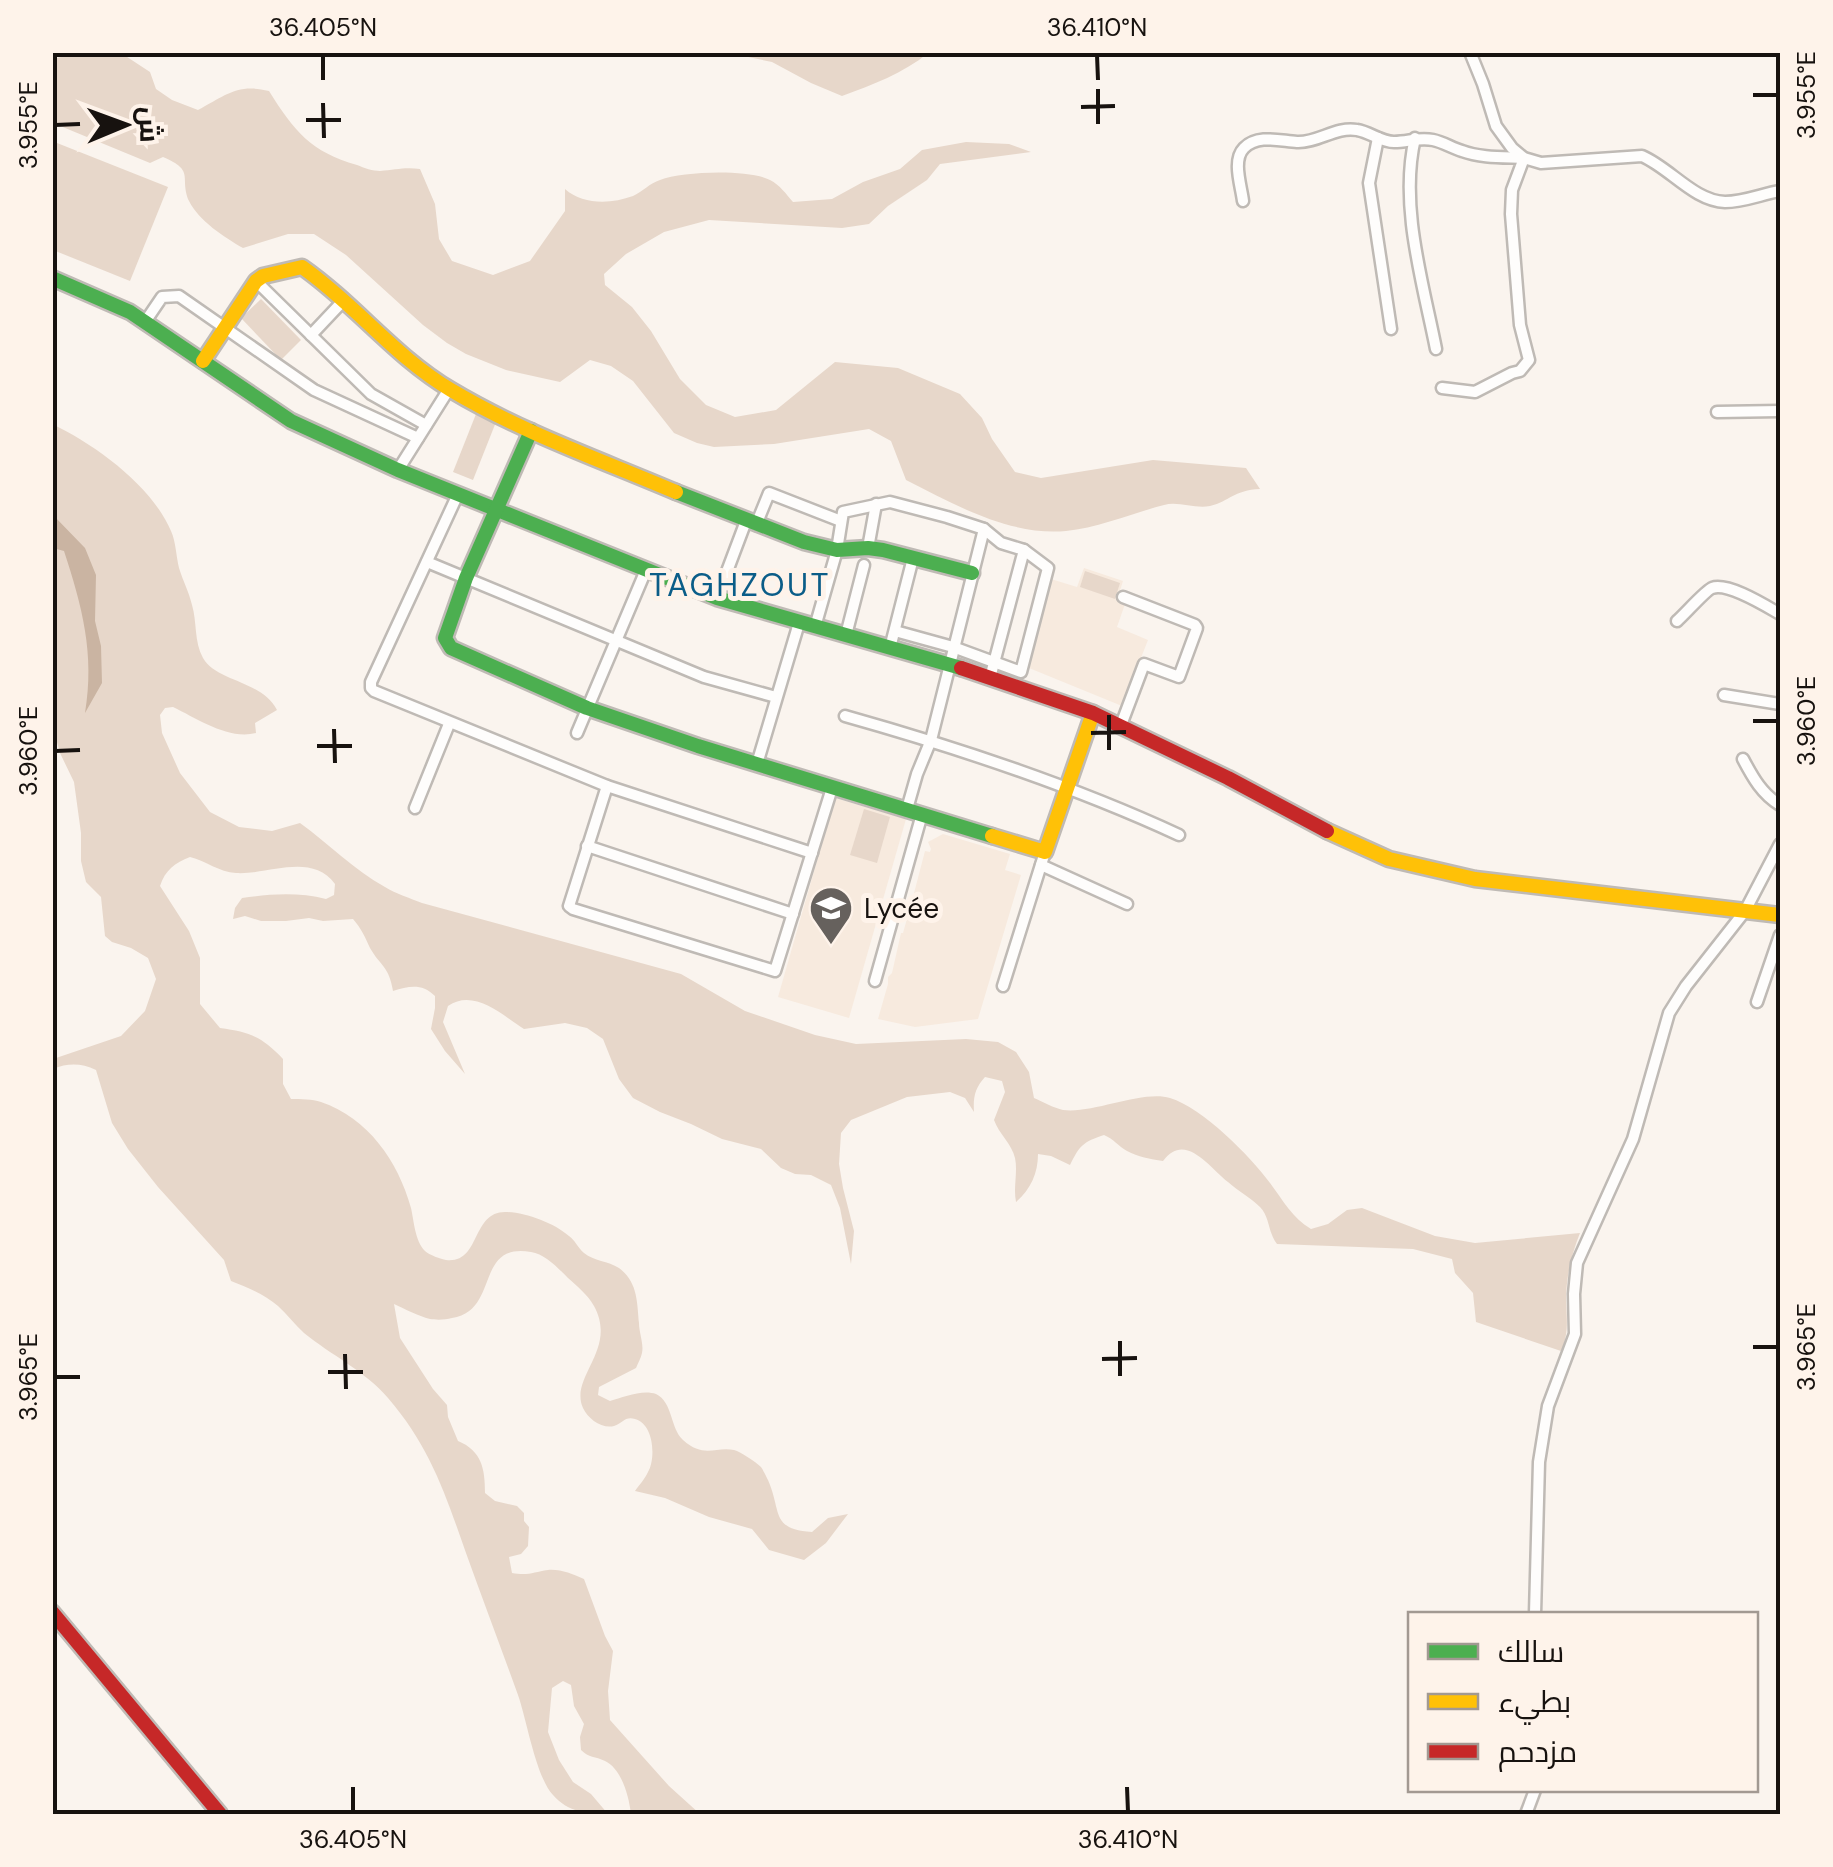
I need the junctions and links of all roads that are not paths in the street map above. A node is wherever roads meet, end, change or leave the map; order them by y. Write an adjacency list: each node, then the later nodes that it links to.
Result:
1 (1470, 52): 4 (street)
2 (1378, 138): 3 (street); 6 (street); 12 (street)
3 (1416, 138): 4 (street); 14 (street)
4 (1524, 158): 5 (street); 16 (street)
5 (1780, 191)
6 (1243, 200)
7 (52, 278): 10 (main road)
8 (256, 280): 9 (main road); 11 (main road); 13 (street)
9 (344, 300): 13 (street); 17 (main road)
10 (145, 322): 11 (street); 15 (main road)
11 (225, 328): 15 (main road); 22 (street)
12 (1391, 329)
13 (310, 335): 20 (street)
14 (1436, 349)
15 (203, 361): 23 (main road)
16 (1442, 388)
17 (448, 390): 20 (street); 21 (main road)
18 (1780, 410): 19 (street)
19 (1716, 412)
20 (426, 426): 22 (street)
21 (531, 430): 26 (main road); 28 (main road)
22 (418, 438): 23 (street)
23 (398, 470): 24 (main road)
24 (458, 494): 26 (main road); 34 (street)
25 (876, 504): 27 (street); 29 (street); 30 (street)
26 (496, 510): 36 (main road); 38 (main road)
27 (842, 521): 28 (street); 31 (street)
28 (751, 523): 31 (main road); 40 (street)
29 (984, 529): 32 (street); 37 (street)
30 (868, 548): 31 (main road); 33 (main road)
31 (837, 550): 44 (street)
32 (1024, 550): 50 (street); 50 (street)
33 (913, 558): 37 (main road); 45 (street)
34 (427, 562): 38 (street); 59 (street)
35 (864, 565): 46 (street)
36 (646, 570): 40 (main road); 47 (street)
37 (972, 573): 48 (street)
38 (466, 578): 47 (street); 56 (main road)
39 (1123, 596): 60 (street)
40 (717, 598): 43 (main road)
41 (1780, 614): 42 (street)
42 (1676, 621)
43 (799, 622): 44 (main road); 54 (street)
44 (815, 627): 46 (main road)
45 (895, 631): 48 (street); 49 (street)
46 (846, 636): 49 (main road)
47 (615, 642): 54 (street); 56 (street)
48 (953, 647): 50 (street); 51 (street)
49 (890, 648): 51 (main road)
50 (994, 662): 52 (street)
51 (948, 664): 52 (main road); 62 (street)
52 (990, 678): 57 (main road)
53 (1724, 694): 55 (street)
54 (776, 697): 64 (street)
55 (1780, 704)
56 (588, 708): 61 (street); 64 (main road)
57 (1093, 713): 60 (main road); 67 (main road)
58 (846, 716): 62 (street)
59 (449, 724): 65 (street); 69 (street)
60 (1121, 725): 78 (main road)
61 (577, 733)
62 (931, 740): 67 (street); 70 (street)
63 (1744, 759): 68 (street)
64 (757, 764): 66 (main road)
65 (607, 786): 73 (street); 75 (street)
66 (832, 788): 70 (main road); 75 (street)
67 (1067, 788): 72 (street); 76 (main road)
68 (1780, 805)
69 (415, 808)
70 (907, 810): 71 (main road)
71 (922, 814): 76 (main road); 82 (street)
72 (1178, 836)
73 (587, 846): 79 (street); 79 (street)
74 (1778, 850): 78 (street)
75 (812, 853): 79 (street)
76 (1043, 858): 77 (street); 83 (street)
77 (1126, 904)
78 (1745, 911): 80 (main road); 86 (street)
79 (793, 914)
80 (1780, 915)
81 (1780, 935): 84 (street)
82 (875, 980)
83 (1003, 986)
84 (1756, 1002)
85 (52, 1612): 87 (main road)
86 (1535, 1612)
87 (220, 1814)

